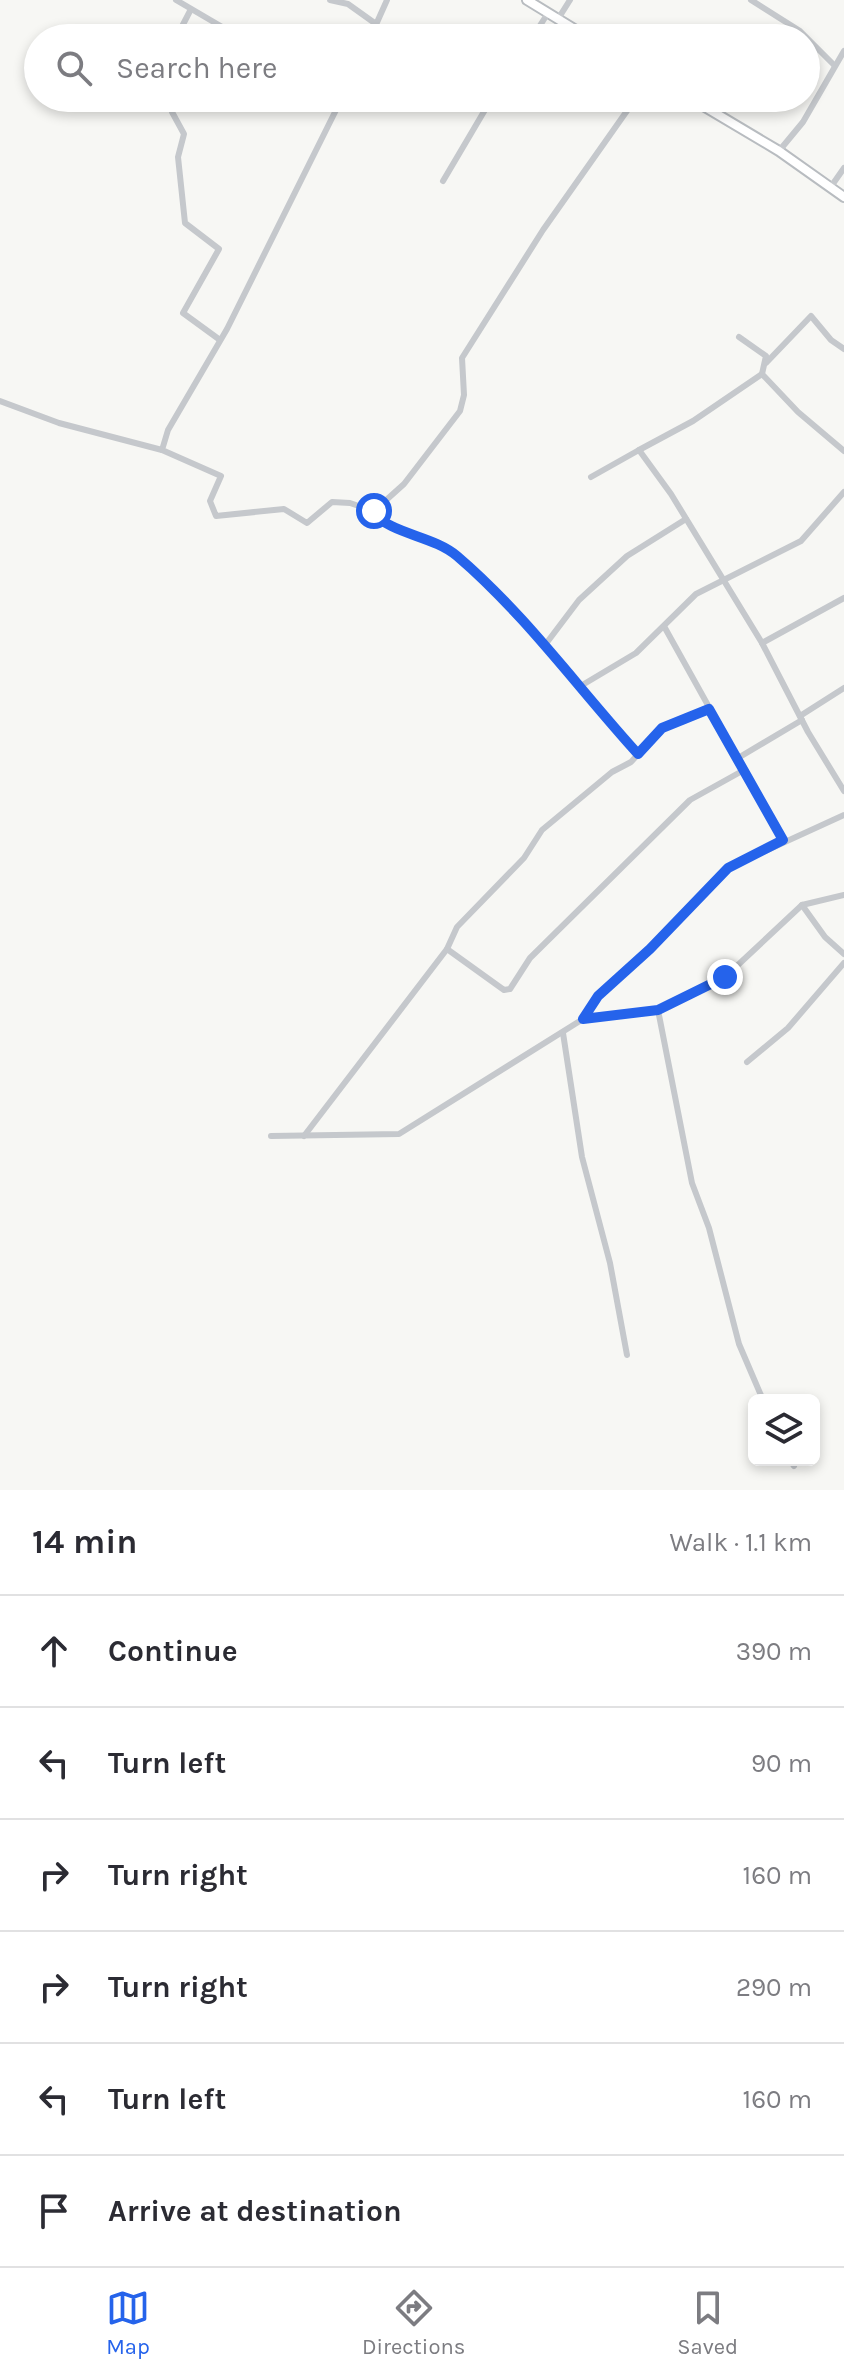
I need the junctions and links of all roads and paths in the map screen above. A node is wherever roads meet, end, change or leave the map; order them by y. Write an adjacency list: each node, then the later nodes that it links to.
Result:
1 (176, 0): 7 (street)
2 (330, 0): 12 (street)
3 (387, 0): 12 (street)
4 (527, 0): 8 (main road)
5 (570, 0): 9 (street)
6 (756, 1): 15 (street)
7 (190, 11): 10 (street); 11 (street)
8 (548, 13): 9 (main road); 13 (street)
9 (558, 19): 14 (main road)
10 (183, 24)
11 (215, 24)
12 (376, 24)
13 (541, 24)
14 (566, 24)
15 (790, 24)
16 (820, 51): 18 (street)
17 (844, 51): 18 (street)
18 (834, 65): 19 (street)
19 (820, 91)
20 (172, 112): 32 (street)
21 (335, 112): 32 (street)
22 (484, 112): 28 (street)
23 (626, 112): 42 (street)
24 (714, 112): 26 (main road)
25 (808, 112): 26 (street)
26 (779, 151): 29 (main road)
27 (844, 168): 29 (street)
28 (443, 181)
29 (830, 188): 30 (main road)
30 (844, 197)
31 (739, 337): 34 (street)
32 (220, 340): 37 (street)
33 (844, 349): 34 (street)
34 (766, 363): 35 (street)
35 (762, 374): 38 (street); 39 (street)
36 (0, 401): 37 (street)
37 (162, 450): 42 (street)
38 (639, 450): 40 (street); 43 (street)
39 (844, 451)
40 (591, 477)
41 (844, 492): 44 (street)
42 (371, 511): 48 (street)
43 (686, 519): 44 (street); 48 (street)
44 (724, 583): 46 (street); 47 (street)
45 (844, 598): 47 (street)
46 (665, 628): 49 (street); 51 (street)
47 (762, 643): 52 (street)
48 (545, 645): 49 (street)
49 (579, 687): 53 (street)
50 (844, 688): 52 (street)
51 (709, 709): 53 (street); 54 (street)
52 (801, 718): 54 (street); 56 (street)
53 (638, 754): 62 (street)
54 (738, 758): 55 (street)
55 (744, 770): 59 (street); 62 (street)
56 (841, 779): 57 (street)
57 (844, 791)
58 (844, 815): 59 (street)
59 (783, 840): 66 (street)
60 (844, 895): 61 (street)
61 (802, 905): 63 (street); 65 (street)
62 (447, 949): 70 (street)
63 (844, 954)
64 (844, 963): 68 (street)
65 (658, 1010): 66 (street); 72 (street)
66 (583, 1019): 67 (street)
67 (563, 1033): 70 (street); 71 (street)
68 (747, 1062)
69 (271, 1136): 70 (street)
70 (304, 1136)
71 (627, 1355)
72 (760, 1394)

